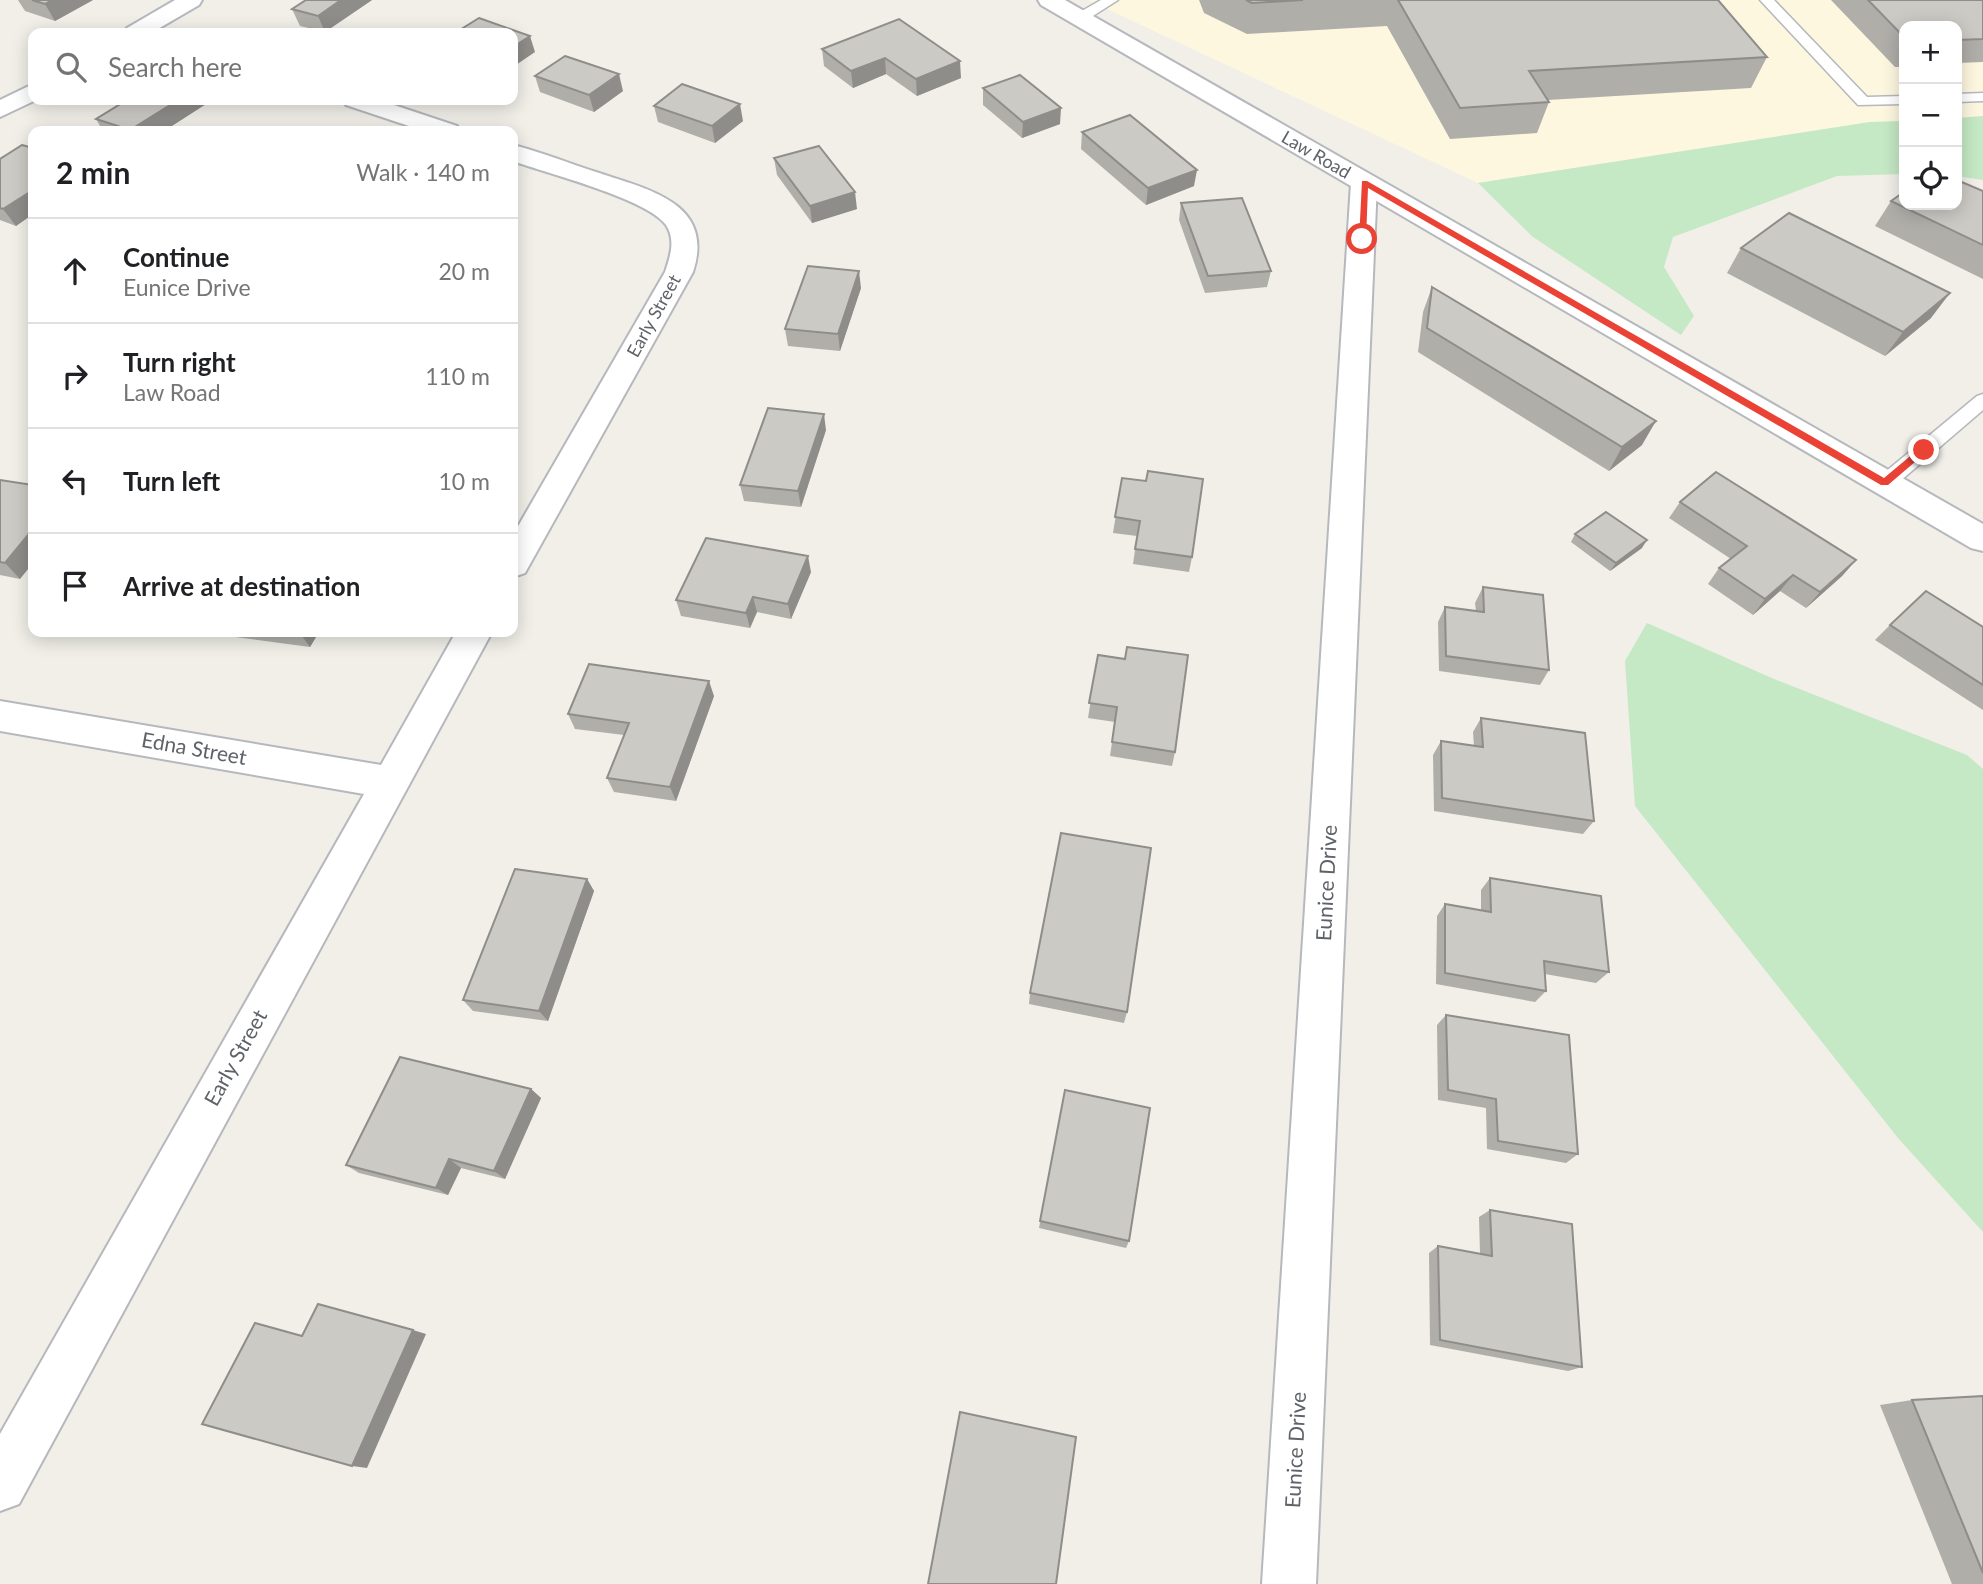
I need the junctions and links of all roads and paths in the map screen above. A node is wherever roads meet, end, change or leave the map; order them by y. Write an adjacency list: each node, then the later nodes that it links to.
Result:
1 (191, 0): 6 (street)
2 (1049, 0): 5 (street, Law Road)
3 (1111, 0): 5 (lane)
4 (1766, 0): 10 (lane)
5 (1080, 19): 15 (street, Law Road)
6 (151, 28)
7 (28, 94): 12 (street)
8 (1983, 97): 9 (lane)
9 (1962, 98)
10 (1899, 100)
11 (370, 105): 13 (street)
12 (0, 110)
13 (433, 126)
14 (518, 155): 19 (street, Early Street)
15 (1364, 183): 17 (street, Law Road); 24 (street, Eunice Drive)
16 (1983, 400): 17 (lane)
17 (1885, 483): 18 (street, Law Road)
18 (1983, 539)
19 (518, 555)
20 (471, 637): 22 (street, Early Street)
21 (0, 716): 22 (street, Edna Street)
22 (388, 782): 23 (street, Early Street)
23 (0, 1485)
24 (1289, 1584)

